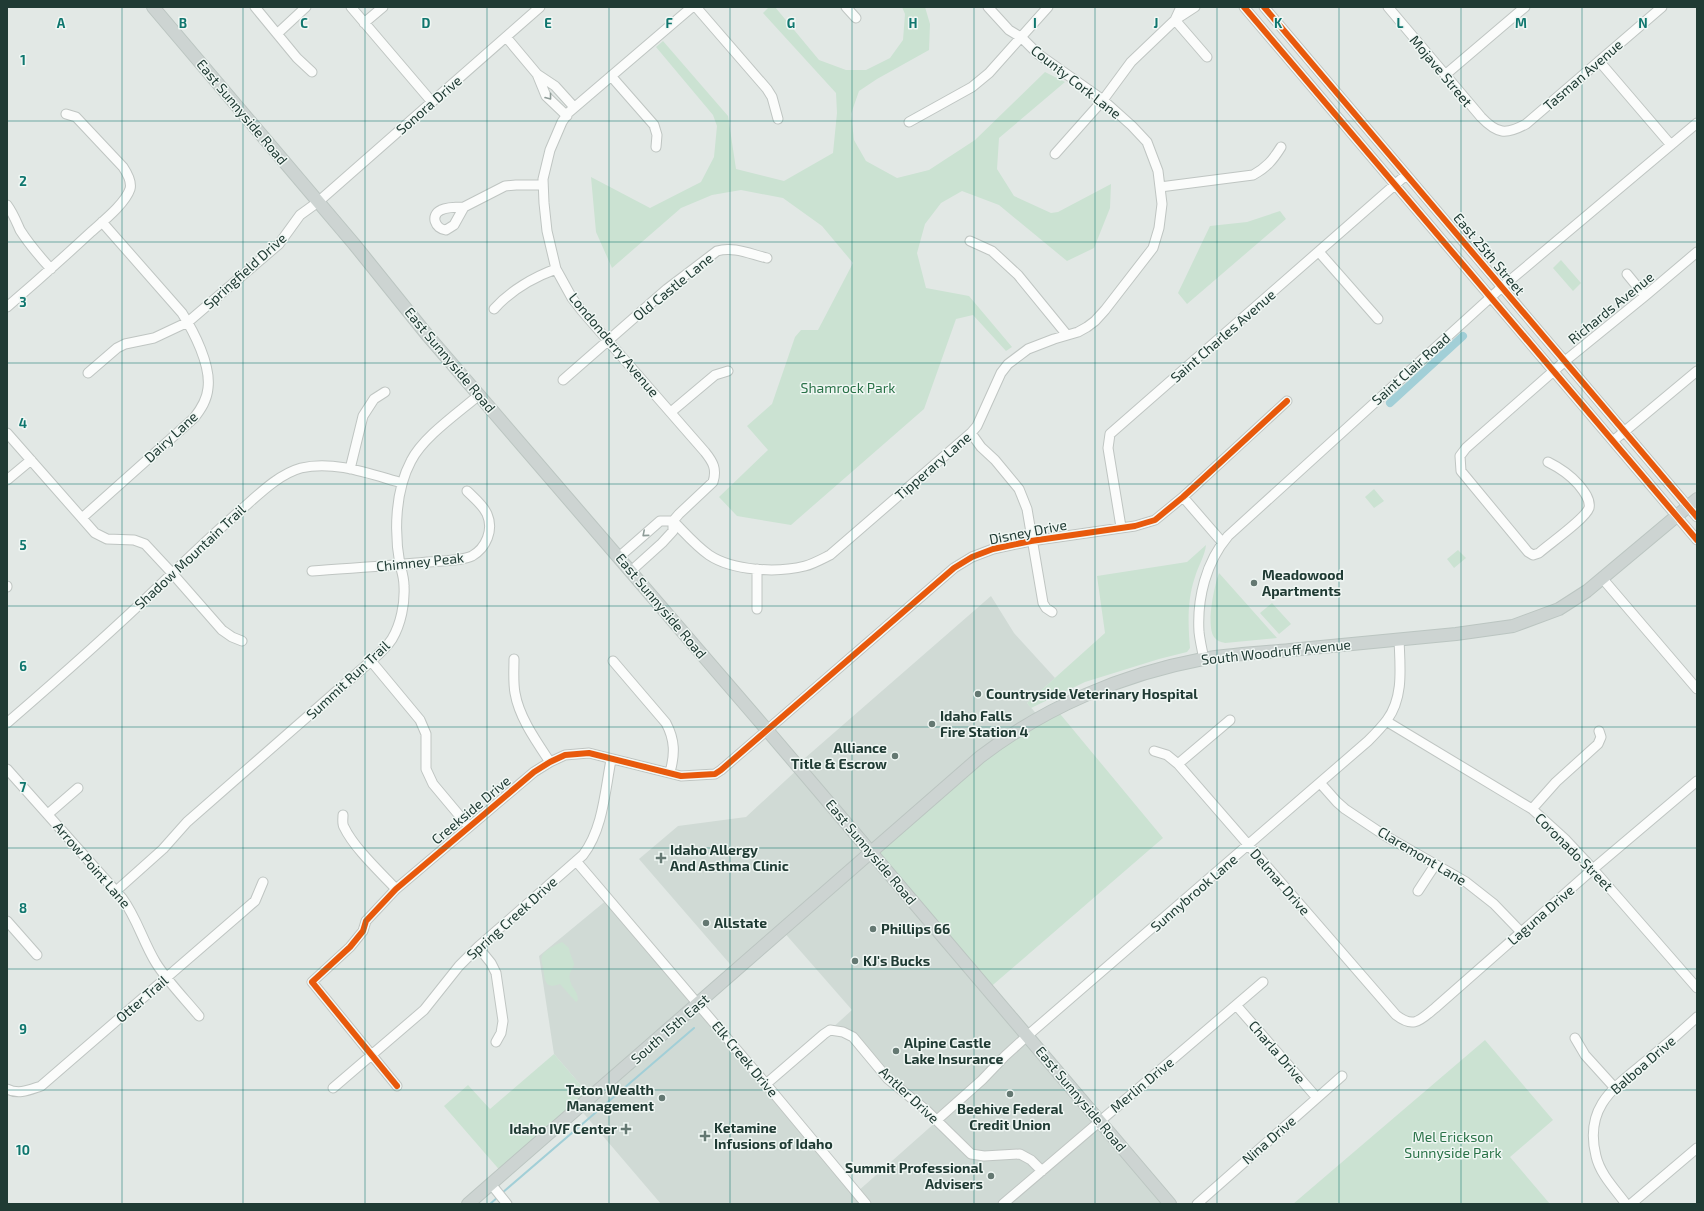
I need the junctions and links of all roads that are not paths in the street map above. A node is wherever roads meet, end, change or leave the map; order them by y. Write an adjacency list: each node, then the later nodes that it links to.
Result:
1 (153, 7): 48 (main road, East Sunnyside Road)
2 (255, 7): 22 (street)
3 (306, 7): 22 (street)
4 (351, 7): 21 (street)
5 (383, 7): 21 (street)
6 (540, 7): 23 (street, Sonora Drive)
7 (692, 7): 30 (street, Londonderry Avenue)
8 (696, 7): 36 (street)
9 (846, 7): 19 (street)
10 (988, 7): 24 (street, County Cork Lane)
11 (1048, 7): 24 (street)
12 (1181, 7): 20 (street)
13 (1195, 7): 20 (street)
14 (1244, 7): 45 (street, East 25th Street)
15 (1264, 7): 44 (street, East 25th Street)
16 (1389, 7): 29 (street, Mojave Street)
17 (1525, 7): 29 (street)
18 (1662, 7): 26 (street, Tasman Avenue)
19 (856, 18)
20 (1175, 20): 25 (street); 31 (street)
21 (364, 23): 32 (street)
22 (278, 33): 27 (street)
23 (506, 37): 28 (street); 32 (street, Sonora Drive)
24 (1022, 38): 31 (street, County Cork Lane); 37 (street)
25 (1207, 57)
26 (1599, 61): 39 (street, Tasman Avenue); 40 (street)
27 (312, 72)
28 (537, 74): 33 (street); 35 (street, one-way to 35)
29 (1445, 75): 39 (street, Mojave Street)
30 (611, 76): 33 (street, Londonderry Avenue); 41 (street)
31 (1103, 100): 43 (street); 47 (street, County Cork Lane)
32 (432, 102): 48 (street, Sonora Drive)
33 (574, 107): 35 (street, Londonderry Avenue)
34 (66, 114): 51 (street)
35 (567, 116): 46 (street, Londonderry Avenue)
36 (778, 119)
37 (909, 122)
38 (1697, 123): 40 (street, Saint Clair Road)
39 (1499, 131)
40 (1671, 145): 59 (street, Saint Clair Road)
41 (656, 146)
42 (1281, 147): 47 (street)
43 (1055, 154)
44 (1406, 175): 45 (street, Saint Charles Avenue); 59 (street, East 25th Street)
45 (1395, 184): 53 (street, Saint Charles Avenue); 61 (street, East 25th Street)
46 (543, 185): 50 (street); 57 (street, Londonderry Avenue)
47 (1160, 187): 66 (street, Tipperary Lane)
48 (318, 202): 65 (street, Springfield Drive); 75 (main road, East Sunnyside Road)
49 (7, 205): 56 (street)
50 (464, 207)
51 (102, 222): 56 (street); 65 (street, Dairy Lane)
52 (970, 241): 66 (street)
53 (1319, 252): 64 (street); 94 (street, Saint Charles Avenue)
54 (1697, 252): 60 (street, Richards Avenue)
55 (767, 258): 67 (street, Old Castle Lane)
56 (51, 269): 62 (street)
57 (556, 269): 63 (street); 67 (street, Londonderry Avenue)
58 (1627, 274): 60 (street, Richards Avenue)
59 (1502, 287): 61 (street, Saint Clair Road); 68 (street, East 25th Street)
60 (1645, 296): 68 (street, Richards Avenue)
61 (1491, 297): 70 (street, East 25th Street); 97 (street, Saint Clair Road)
62 (7, 307)
63 (494, 309)
64 (1378, 319)
65 (188, 322): 72 (street, Springfield Drive); 92 (street, Dairy Lane)
66 (1067, 336): 80 (street, Tipperary Lane)
67 (609, 341): 73 (street, Old Castle Lane); 77 (street, Londonderry Avenue)
68 (1565, 361): 70 (street, Richards Avenue); 78 (street, East 25th Street)
69 (728, 371): 77 (street)
70 (1554, 371): 81 (street, East 25th Street); 83 (street, Richards Avenue)
71 (1697, 371): 78 (street)
72 (88, 373)
73 (563, 380)
74 (385, 392): 84 (street)
75 (478, 395): 86 (street, Summit Run Trail); 98 (main road, East Sunnyside Road)
76 (1287, 401): 88 (street, Disney Drive)
77 (671, 412): 93 (street, Londonderry Avenue)
78 (1624, 431): 81 (street); 89 (street, East 25th Street)
79 (7, 433): 82 (street)
80 (971, 433): 96 (street); 100 (street, Tipperary Lane)
81 (1613, 441): 90 (street, East 25th Street)
82 (31, 460): 85 (street); 92 (street)
83 (1548, 462)
84 (350, 469): 86 (street, Shadow Mountain Trail); 103 (street, Shadow Mountain Trail)
85 (7, 480)
86 (402, 483): 99 (street, Summit Run Trail)
87 (467, 491): 99 (street, Chimney Peak)
88 (1183, 497): 94 (street, Disney Drive); 97 (street)
89 (1693, 503): 90 (main road, South Woodruff Avenue); 91 (street, East 25th Street)
90 (1677, 516): 95 (street, East 25th Street); 104 (main road, South Woodruff Avenue)
91 (1697, 517)
92 (82, 518): 103 (street)
93 (673, 521): 98 (street, one-way to 98); 100 (street, Tipperary Lane); 102 (street, Londonderry Avenue)
94 (1121, 527): 96 (street, Disney Drive)
95 (1697, 540)
96 (1031, 541): 106 (street); 117 (street, Disney Drive)
97 (1222, 542): 110 (street, Saint Clair Road)
98 (619, 557): 102 (main road, East Sunnyside Road)
99 (400, 565): 101 (street, Chimney Peak); 111 (street, Summit Run Trail)
100 (757, 569): 105 (street)
101 (312, 571)
102 (631, 571): 117 (main road, East Sunnyside Road)
103 (172, 572): 108 (street); 116 (street, Shadow Mountain Trail)
104 (1606, 582): 107 (main road, South Woodruff Avenue); 113 (street)
105 (757, 609)
106 (1052, 612)
107 (1399, 639): 110 (main road, South Woodruff Avenue); 115 (street, Sunnybrook Lane)
108 (242, 641)
109 (514, 659): 121 (street)
110 (1204, 659): 133 (main road, South Woodruff Avenue)
111 (372, 661): 131 (street); 139 (street, Summit Run Trail)
112 (613, 661): 124 (street)
113 (1697, 689)
114 (1230, 720): 122 (street)
115 (1386, 721): 126 (street, Sunnybrook Lane); 128 (street, Coronado Street)
116 (7, 723)
117 (767, 730): 124 (street, Creekside Drive); 133 (main road, East Sunnyside Road)
118 (1599, 731): 128 (street)
119 (1154, 751): 122 (street, Delmar Drive)
120 (612, 760): 121 (street, Creekside Drive); 124 (street, Creekside Drive); 134 (street, Spring Creek Drive)
121 (550, 762): 131 (street, Creekside Drive)
122 (1178, 764): 132 (street, Delmar Drive)
123 (7, 769): 129 (street, Arrow Point Lane)
124 (670, 772)
125 (1697, 781): 136 (street, Laguna Drive)
126 (1321, 784): 132 (street, Sunnybrook Lane); 135 (street, Claremont Lane)
127 (78, 788): 129 (street, Arrow Point Lane)
128 (1532, 810): 136 (street, Coronado Street)
129 (48, 814): 139 (street, Arrow Point Lane)
130 (343, 815): 138 (street)
131 (469, 827): 138 (street, Creekside Drive)
132 (1248, 846): 152 (street, Delmar Drive); 153 (street, Sunnybrook Lane)
133 (871, 852): 148 (main road, South 15th East); 153 (main road, East Sunnyside Road)
134 (576, 862): 143 (street, Spring Creek Drive); 148 (street, Elk Creek Drive)
135 (1435, 865): 140 (street); 142 (street, Claremont Lane)
136 (1593, 869): 142 (street, Laguna Drive); 147 (street, Coronado Street)
137 (263, 882): 145 (street, Otter Trail)
138 (396, 889): 156 (street, Creekside Drive)
139 (116, 891): 145 (street, Arrow Point Lane)
140 (1418, 892)
141 (7, 921): 144 (street)
142 (1521, 932): 152 (street, Laguna Drive)
143 (478, 947): 155 (street); 156 (street, Spring Creek Drive)
144 (37, 955)
145 (167, 978): 150 (street, Arrow Point Lane); 162 (street, Otter Trail)
146 (1263, 982): 149 (street, Merlin Drive)
147 (1697, 988)
148 (698, 1005): 158 (street, Elk Creek Drive); 168 (main road, South 15th East)
149 (1236, 1005): 163 (street, Charla Drive); 165 (street, Merlin Drive)
150 (199, 1016)
151 (1697, 1017): 160 (street, Balboa Drive)
152 (1400, 1019)
153 (1027, 1036): 164 (street, Sunnybrook Lane); 165 (main road, East Sunnyside Road)
154 (1575, 1038): 160 (street)
155 (496, 1042)
156 (372, 1054): 159 (street); 161 (street, Spring Creek Drive)
157 (1342, 1076): 163 (street, Nina Drive)
158 (766, 1084): 164 (street, Antler Drive); 171 (street, Elk Creek Drive)
159 (397, 1086)
160 (1614, 1087): 175 (street, Balboa Drive)
161 (333, 1088)
162 (7, 1089)
163 (1317, 1098): 174 (street, Nina Drive)
164 (937, 1120): 167 (street, Antler Drive)
165 (1100, 1122): 167 (street, Merlin Drive); 173 (main road, East Sunnyside Road)
166 (1697, 1148): 176 (street)
167 (1042, 1171): 172 (street, Merlin Drive)
168 (493, 1188): 169 (street); 170 (main road, South 15th East)
169 (506, 1202)
170 (468, 1204)
171 (866, 1204)
172 (1003, 1204)
173 (1170, 1204)
174 (1197, 1204)
175 (1626, 1204)
176 (1631, 1204)

